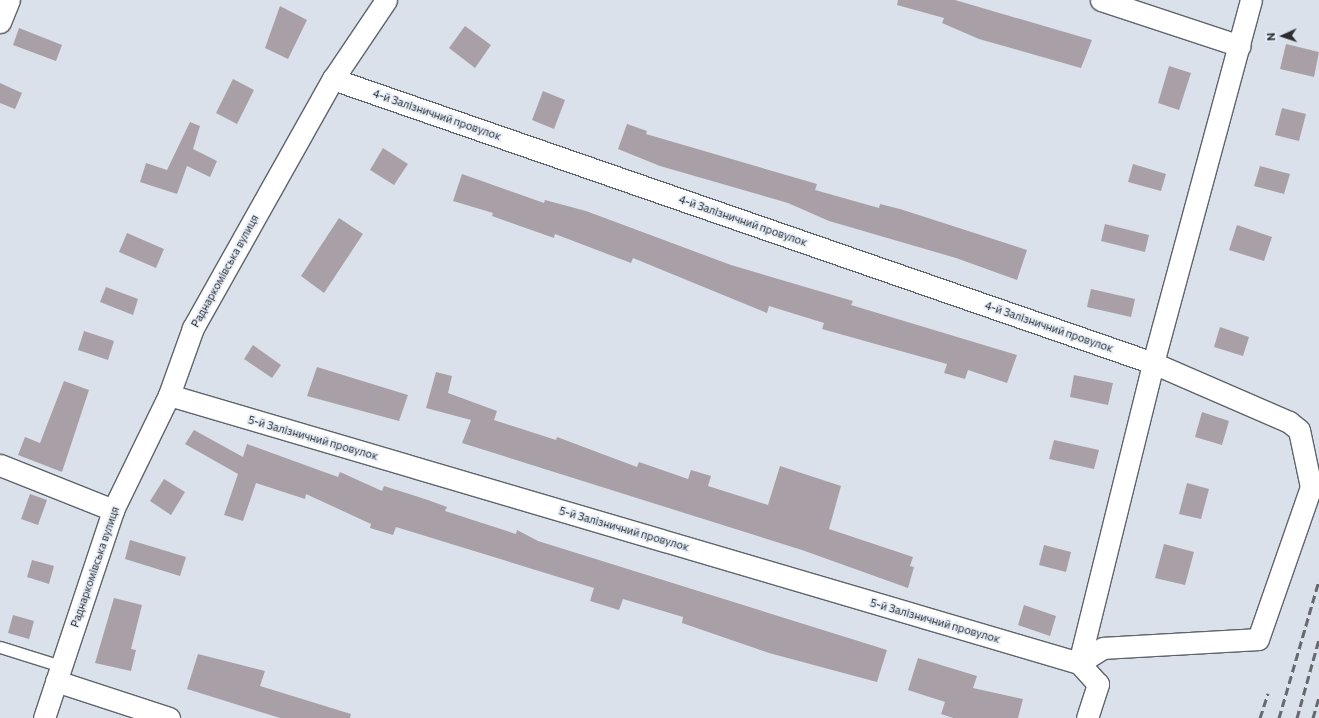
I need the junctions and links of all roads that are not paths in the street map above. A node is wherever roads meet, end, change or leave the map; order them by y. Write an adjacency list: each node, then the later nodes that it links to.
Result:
1 (9, 0): 5 (street)
2 (386, 0): 7 (street, Раднаркомівська вулиця)
3 (1101, 0): 6 (street)
4 (1251, 0): 6 (street)
5 (0, 22)
6 (1240, 46): 8 (street)
7 (333, 79): 8 (street, 4-й Залізничний провулок); 9 (street, Раднаркомівська вулиця)
8 (1153, 363): 13 (street); 13 (street, 4-й Залізничний провулок)
9 (169, 395): 11 (street, Раднаркомівська вулиця); 13 (street, 5-й Залізничний провулок)
10 (0, 465): 11 (street)
11 (113, 510): 14 (street, Раднаркомівська вулиця)
12 (0, 647): 14 (lane)
13 (1079, 663): 17 (street)
14 (58, 673): 15 (street, Раднаркомівська вулиця); 16 (street)
15 (44, 718)
16 (169, 718)
17 (1087, 718)

